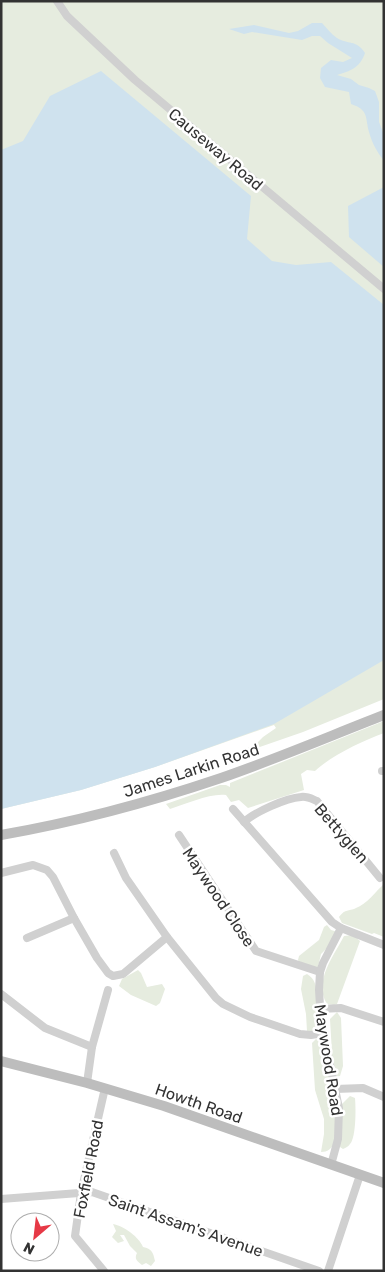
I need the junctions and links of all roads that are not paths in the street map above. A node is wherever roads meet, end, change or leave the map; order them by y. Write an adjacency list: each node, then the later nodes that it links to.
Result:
1 (57, 1): 2 (street, Causeway Road)
2 (384, 289)
3 (384, 715): 6 (main road, James Larkin Road)
4 (233, 809): 5 (street)
5 (244, 822): 10 (street, Bettyglen); 12 (street)
6 (1, 835)
7 (179, 835): 16 (street, Maywood Close)
8 (114, 853): 13 (street)
9 (1, 873): 11 (street)
10 (380, 878)
11 (74, 918): 13 (street); 14 (street)
12 (341, 928): 15 (street); 16 (street, Maywood Road)
13 (167, 937): 21 (street)
14 (27, 938)
15 (384, 945)
16 (320, 972): 19 (street, Maywood Road)
17 (108, 990): 22 (street)
18 (1, 994): 22 (street)
19 (320, 1009): 20 (street); 21 (street, Maywood Road)
20 (384, 1022)
21 (324, 1033): 26 (street, Maywood Road)
22 (92, 1046): 24 (street)
23 (1, 1061): 24 (main road, Howth Road)
24 (87, 1083): 25 (main road, Howth Road)
25 (104, 1088): 28 (main road, Howth Road); 31 (street, Foxfield Road)
26 (335, 1089): 27 (street); 28 (street, Maywood Road)
27 (384, 1097)
28 (331, 1165): 29 (main road, Howth Road)
29 (360, 1175): 30 (main road, Howth Road); 35 (street)
30 (384, 1183)
31 (81, 1193): 32 (street, Saint Assam's Avenue); 33 (street, Foxfield Road); 34 (street, Saint Assam's Avenue)
32 (1, 1199)
33 (104, 1271)
34 (319, 1271)
35 (328, 1271)

